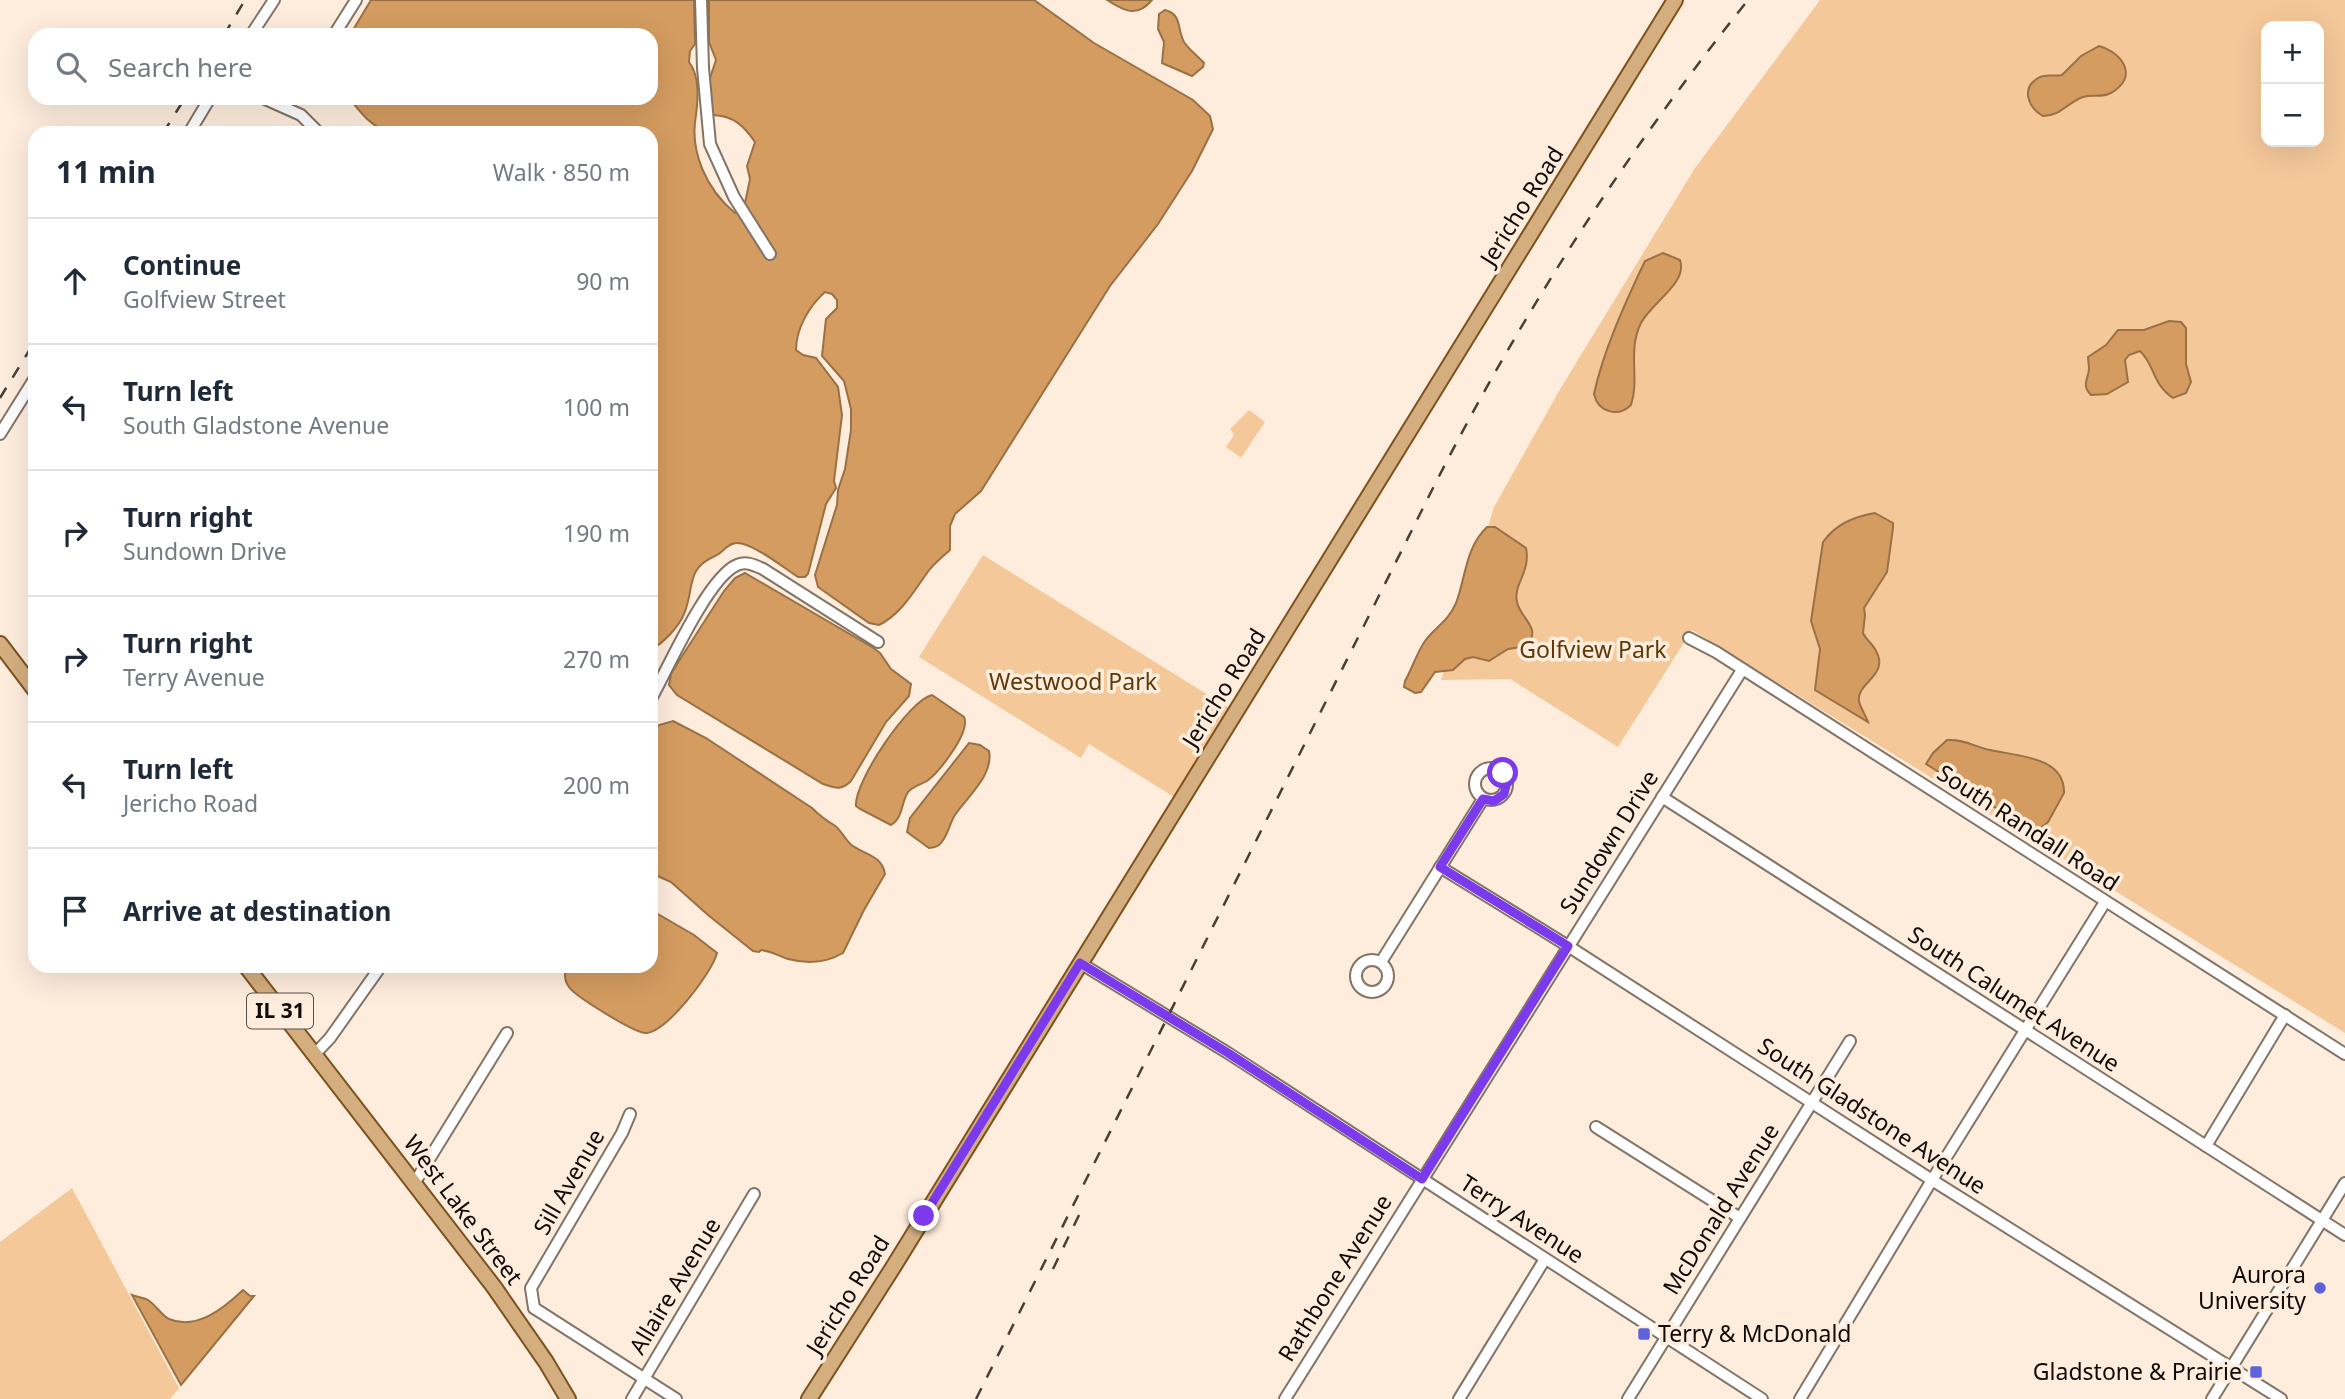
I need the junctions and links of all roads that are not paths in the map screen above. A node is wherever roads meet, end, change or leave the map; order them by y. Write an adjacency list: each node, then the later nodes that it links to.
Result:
1 (274, 0): 5 (street)
2 (356, 0): 6 (street)
3 (701, 0): 11 (street)
4 (1675, 0): 26 (main road, Jericho Road)
5 (256, 28)
6 (338, 28)
7 (206, 105): 9 (street)
8 (278, 105): 10 (street)
9 (193, 126)
10 (311, 126)
11 (770, 254)
12 (28, 389): 13 (street)
13 (0, 435)
14 (1689, 638): 17 (street, South Randall Road)
15 (878, 642): 19 (street)
16 (0, 644): 18 (main road)
17 (1742, 670): 20 (street, Sundown Drive); 23 (street, South Randall Road)
18 (28, 681)
19 (658, 685)
20 (1662, 797): 24 (street, Sundown Drive); 30 (street, South Calumet Avenue)
21 (1483, 799): 22 (street)
22 (1440, 867): 24 (street, South Gladstone Avenue); 25 (street)
23 (2105, 902): 29 (street, South Randall Road); 30 (street)
24 (1568, 946): 35 (street, South Gladstone Avenue); 39 (street, Sundown Drive)
25 (1381, 962)
26 (1080, 963): 39 (street, Terry Avenue); 56 (main road, Jericho Road)
27 (251, 973): 34 (main road, IL 31)
28 (376, 973): 34 (street)
29 (2285, 1015): 33 (street, South Randall Road); 38 (street)
30 (2025, 1031): 38 (street, South Calumet Avenue); 40 (street)
31 (507, 1033): 41 (street)
32 (1850, 1041): 35 (street, McDonald Avenue)
33 (2345, 1054)
34 (314, 1055): 41 (main road, West Lake Street / IL 31)
35 (1811, 1103): 40 (street, South Gladstone Avenue); 44 (street, McDonald Avenue)
36 (630, 1114): 48 (street, Sill Avenue)
37 (1596, 1127): 44 (street)
38 (2206, 1146): 45 (street, South Calumet Avenue)
39 (1422, 1179): 47 (street, Terry Avenue); 57 (street, Rathbone Avenue)
40 (1932, 1180): 51 (street, South Gladstone Avenue); 61 (street)
41 (415, 1182): 49 (main road, West Lake Street / IL 31)
42 (2345, 1183): 45 (street)
43 (754, 1194): 52 (street, Allaire Avenue)
44 (1740, 1218): 50 (street, McDonald Avenue)
45 (2322, 1220): 46 (street, South Calumet Avenue); 51 (street)
46 (2345, 1235)
47 (1545, 1259): 50 (street, Terry Avenue); 58 (street)
48 (534, 1308): 49 (street); 52 (street)
49 (515, 1318): 53 (main road, West Lake Street / IL 31)
50 (1666, 1337): 59 (street, McDonald Avenue); 60 (street, Terry Avenue)
51 (2231, 1367): 62 (street); 63 (street, South Gladstone Avenue)
52 (644, 1378): 54 (street, Allaire Avenue); 55 (street)
53 (568, 1399)
54 (632, 1399)
55 (676, 1399)
56 (809, 1399)
57 (1285, 1399)
58 (1459, 1399)
59 (1628, 1399)
60 (1762, 1399)
61 (1800, 1399)
62 (2212, 1399)
63 (2281, 1399)

